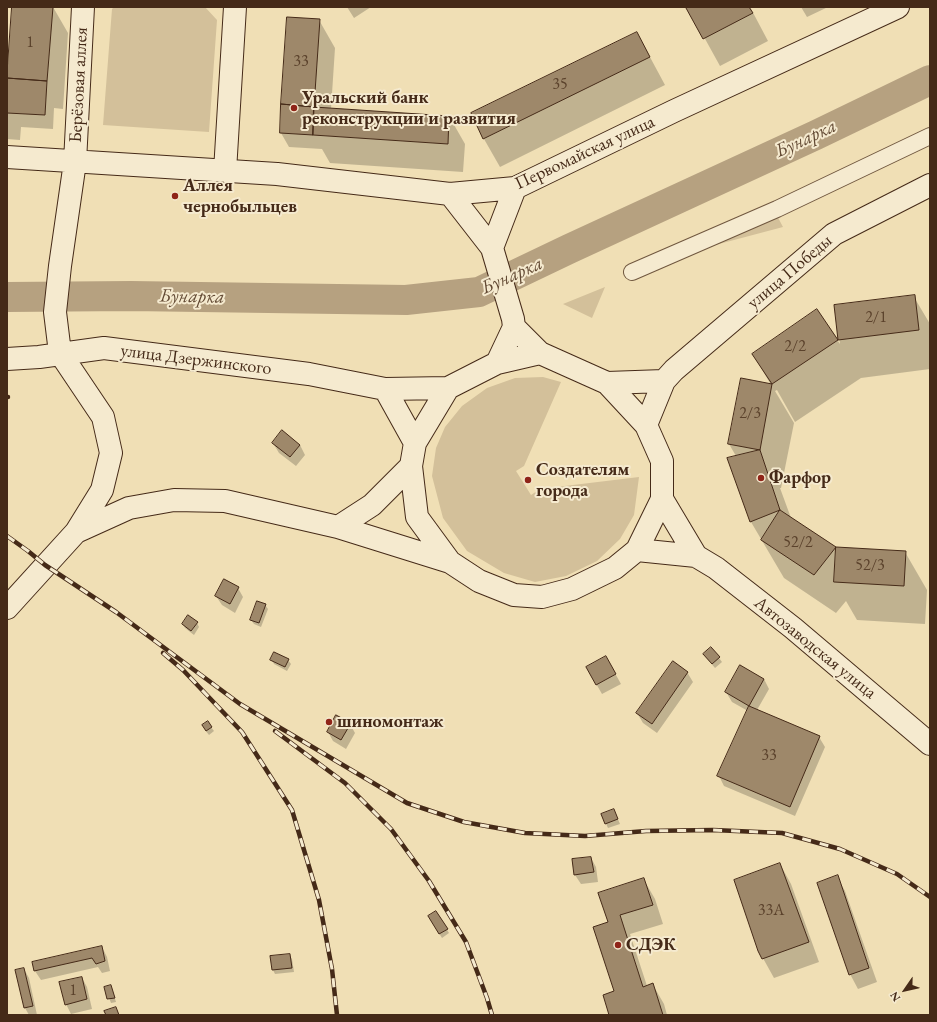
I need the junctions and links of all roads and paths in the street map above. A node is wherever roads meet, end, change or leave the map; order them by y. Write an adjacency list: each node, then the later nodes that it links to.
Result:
1 (83, 7): 6 (main road, Берёзовая аллея)
2 (235, 7): 7 (main road)
3 (898, 7): 9 (main road, Первомайская улица)
4 (930, 136): 12 (street)
5 (7, 157): 6 (main road)
6 (75, 162): 7 (main road, Первомайская улица); 15 (main road, Берёзовая аллея)
7 (225, 171): 10 (main road, Первомайская улица)
8 (930, 185): 18 (main road, улица Победы)
9 (514, 188): 10 (main road, Первомайская улица); 11 (main road)
10 (450, 194): 11 (main road)
11 (494, 254): 13 (main road)
12 (632, 272)
13 (514, 327): 14 (main road); 17 (main road)
14 (540, 353): 17 (main road); 19 (main road)
15 (60, 354): 16 (main road, улица Дзержинского); 21 (main road, улица Дзержинского); 27 (main road)
16 (7, 359)
17 (497, 363): 20 (main road)
18 (664, 380): 19 (main road); 22 (main road)
19 (607, 383): 22 (main road)
20 (448, 388): 21 (main road, улица Дзержинского); 23 (main road)
21 (385, 389): 23 (main road)
22 (646, 425): 25 (main road)
23 (415, 443): 24 (main road)
24 (411, 466): 26 (main road); 30 (main road)
25 (662, 499): 28 (main road); 29 (main road)
26 (338, 527): 27 (main road); 30 (main road)
27 (76, 532): 31 (main road)
28 (637, 550): 29 (main road); 30 (main road)
29 (696, 556): 32 (main road, Автозаводская улица)
30 (450, 562)
31 (7, 608)
32 (930, 744)

